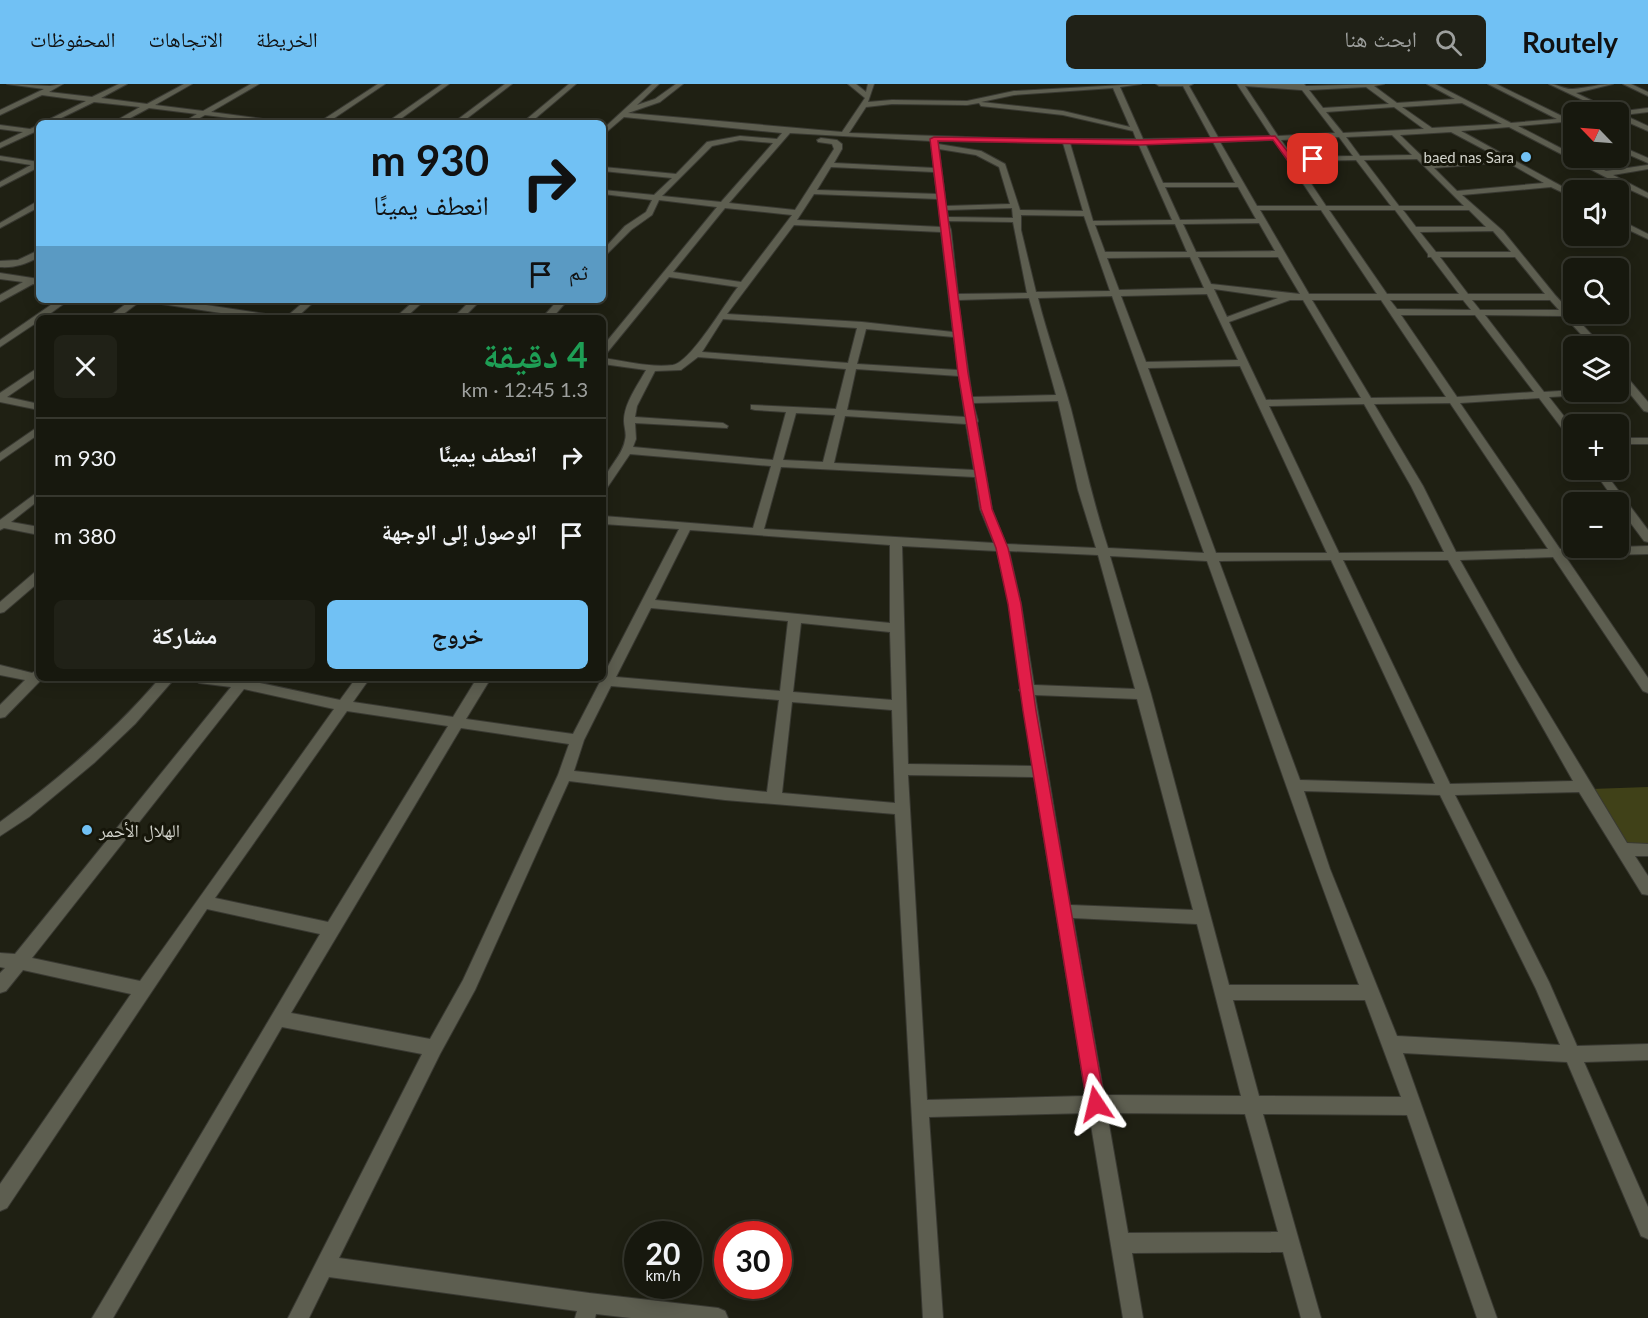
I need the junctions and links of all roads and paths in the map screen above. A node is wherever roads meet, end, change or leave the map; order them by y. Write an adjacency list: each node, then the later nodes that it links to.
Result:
1 (10, 84): 31 (street)
2 (60, 84): 31 (street)
3 (124, 84): 36 (street)
4 (189, 84): 42 (street)
5 (256, 84): 47 (street)
6 (382, 84): 54 (street)
7 (446, 84): 55 (street)
8 (573, 84): 57 (street)
9 (656, 84): 43 (street)
10 (680, 84): 43 (street)
11 (851, 84): 38 (street)
12 (871, 84): 38 (street)
13 (1050, 84): 32 (street)
14 (1138, 84): 28 (street)
15 (1159, 84): 16 (street)
16 (1185, 84): 17 (street); 75 (street)
17 (1190, 84)
18 (1240, 84): 74 (street)
19 (1245, 84): 30 (street)
20 (1381, 84): 29 (street)
21 (1430, 84): 37 (street)
22 (1491, 84): 58 (street)
23 (1552, 84): 33 (street)
24 (1610, 84): 33 (street)
25 (1626, 84): 35 (street)
26 (498, 85): 27 (street)
27 (508, 85): 56 (street)
28 (1116, 85): 32 (street); 67 (street)
29 (1366, 85): 30 (street); 41 (street)
30 (1303, 86): 44 (street)
31 (51, 88): 34 (street)
32 (1053, 92): 40 (street)
33 (1569, 92): 39 (street)
34 (40, 93): 36 (street); 46 (street)
35 (1648, 94)
36 (93, 100): 42 (street); 50 (street)
37 (1462, 100): 41 (street); 61 (street)
38 (866, 102): 40 (street); 71 (street)
39 (1591, 102)
40 (967, 103): 67 (street)
41 (1394, 105): 44 (street); 68 (street)
42 (147, 106): 47 (street); 51 (street)
43 (629, 109): 49 (street)
44 (1321, 110): 72 (street)
45 (1648, 110): 48 (street)
46 (0, 113)
47 (204, 113): 52 (street); 53 (street)
48 (1629, 113)
49 (623, 115): 66 (street); 73 (street)
50 (52, 120)
51 (121, 120)
52 (191, 120)
53 (250, 120)
54 (327, 120)
55 (394, 120)
56 (461, 120)
57 (530, 120)
58 (1563, 120)
59 (1563, 120): 61 (street)
60 (1629, 120): 65 (street)
61 (1510, 125): 64 (street); 94 (street)
62 (0, 127): 69 (street)
63 (36, 128): 69 (street)
64 (1452, 129): 68 (street); 85 (street)
65 (1648, 129)
66 (606, 130)
67 (1136, 130): 78 (street)
68 (1430, 130): 70 (street)
69 (31, 131): 79 (street)
70 (1393, 132): 72 (street); 81 (street)
71 (844, 135): 73 (street); 76 (street)
72 (1341, 135): 74 (street); 83 (street)
73 (782, 137): 88 (street); 95 (street); 109 (street)
74 (1275, 138): 75 (street); 84 (street)
75 (1216, 140): 78 (street); 100 (street)
76 (934, 142): 77 (street); 93 (street); 117 (street)
77 (1066, 142): 78 (street); 120 (street)
78 (1140, 142): 99 (street)
79 (0, 146)
80 (1629, 152): 86 (street)
81 (1419, 157): 83 (street); 90 (street)
82 (0, 158): 87 (street)
83 (1357, 158): 84 (street); 115 (street)
84 (1290, 159): 114 (street)
85 (1508, 160): 90 (street); 97 (street)
86 (1648, 161)
87 (36, 164)
88 (829, 165): 93 (street); 104 (street)
89 (36, 166): 98 (street)
90 (1428, 166): 105 (street)
91 (1648, 167): 94 (street)
92 (606, 169): 95 (street)
93 (938, 170): 108 (street)
94 (1605, 174): 96 (street)
95 (677, 176): 107 (street)
96 (1617, 180)
97 (1553, 184): 102 (street); 105 (street)
98 (0, 185)
99 (1160, 185): 100 (street); 123 (street)
100 (1241, 185): 112 (street)
101 (1629, 186): 106 (street)
102 (1563, 190)
103 (606, 192): 107 (street)
104 (811, 192): 108 (street); 116 (street)
105 (1456, 193): 113 (street)
106 (1648, 196)
107 (657, 197): 109 (street); 130 (street)
108 (942, 197): 111 (street)
109 (724, 204): 116 (street); 138 (street)
110 (36, 206): 119 (street)
111 (944, 208): 117 (street); 124 (street)
112 (1254, 208): 114 (street); 121 (street)
113 (1471, 208): 115 (street); 127 (street)
114 (1324, 209): 115 (street); 149 (street)
115 (1396, 209): 128 (street)
116 (797, 213): 122 (street)
117 (1017, 213): 120 (street); 124 (street); 144 (street)
118 (0, 215): 119 (street)
119 (17, 217): 125 (street)
120 (1089, 219): 123 (street); 135 (street)
121 (1262, 221): 123 (street); 132 (street)
122 (791, 222): 124 (street); 141 (street)
123 (1177, 222): 131 (street)
124 (946, 225): 147 (street)
125 (0, 226)
126 (1629, 227): 129 (street)
127 (1495, 229): 128 (street); 133 (street)
128 (1412, 230): 136 (street)
129 (1648, 237)
130 (606, 252)
131 (1192, 254): 132 (street); 135 (street); 142 (street)
132 (1282, 254): 145 (street)
133 (1518, 254): 136 (street); 150 (street)
134 (36, 255): 137 (street)
135 (1102, 255): 143 (street)
136 (1431, 255): 146 (street)
137 (0, 264)
138 (667, 274): 141 (street); 182 (street)
139 (0, 276): 140 (street)
140 (35, 282): 151 (street)
141 (744, 285): 174 (street)
142 (1209, 288): 143 (street); 148 (street); 176 (street)
143 (1115, 292): 144 (street); 186 (street)
144 (1034, 295): 147 (street); 197 (street)
145 (1307, 296): 148 (street); 149 (street); 199 (street)
146 (1463, 296): 149 (street); 150 (street); 164 (street)
147 (953, 297): 179 (street)
148 (1289, 297): 176 (street)
149 (1385, 297): 163 (street)
150 (1552, 297): 162 (street)
151 (0, 299)
152 (60, 303): 166 (street)
153 (133, 303): 167 (street)
154 (173, 303): 160 (street)
155 (216, 303): 161 (street)
156 (308, 303): 170 (street)
157 (417, 303): 171 (street)
158 (473, 303): 172 (street)
159 (560, 303): 173 (street)
160 (198, 307): 161 (street); 168 (street)
161 (209, 308): 169 (street)
162 (1563, 309)
163 (1395, 312): 164 (street); 200 (street)
164 (1477, 312): 165 (street); 195 (street)
165 (1563, 313)
166 (43, 315)
167 (116, 315)
168 (188, 315)
169 (248, 315)
170 (294, 315)
171 (403, 315)
172 (461, 315)
173 (550, 315)
174 (720, 316): 178 (street); 183 (street)
175 (36, 320): 181 (street)
176 (1224, 321): 185 (street)
177 (1577, 324): 180 (street)
178 (862, 326): 179 (street); 187 (street)
179 (958, 335): 190 (street)
180 (1588, 336)
181 (0, 345)
182 (606, 348)
183 (696, 354): 187 (street); 188 (street)
184 (606, 361): 188 (street)
185 (1244, 363): 186 (street); 201 (street)
186 (1141, 365): 235 (street)
187 (851, 366): 190 (street); 206 (street)
188 (652, 368): 207 (street)
189 (36, 372): 192 (street)
190 (963, 373): 198 (street)
191 (0, 385): 192 (street)
192 (14, 388): 196 (street)
193 (1629, 393): 205 (street)
194 (1563, 394): 195 (street)
195 (1541, 396): 200 (street); 209 (street)
196 (0, 398): 202 (street)
197 (1062, 398): 198 (street); 231 (street)
198 (970, 400): 208 (street)
199 (1368, 400): 200 (street); 201 (street); 234 (street)
200 (1454, 400): 232 (street)
201 (1263, 403): 233 (street)
202 (36, 406)
203 (755, 407): 204 (street)
204 (792, 410): 206 (street); 216 (street)
205 (1648, 410)
206 (842, 414): 208 (street); 217 (street)
207 (629, 420): 210 (street); 214 (street)
208 (973, 421): 218 (street)
209 (1563, 423)
210 (723, 426)
211 (36, 431): 215 (street)
212 (1629, 441): 213 (street)
213 (1648, 441)
214 (626, 450): 216 (street); 220 (street)
215 (0, 458)
216 (776, 463): 217 (street); 226 (street)
217 (828, 465): 218 (street)
218 (981, 474): 229 (street)
219 (1605, 480): 227 (street)
220 (606, 481)
221 (36, 496): 223 (street)
222 (606, 520): 224 (street)
223 (1, 525): 225 (street)
224 (685, 528): 226 (street); 237 (street)
225 (36, 531)
226 (758, 533): 228 (street)
227 (1648, 538)
228 (896, 542): 229 (street); 240 (street)
229 (1002, 548): 231 (street); 250 (street)
230 (1648, 550): 232 (street)
231 (1103, 552): 235 (street); 251 (street)
232 (1556, 552): 234 (street); 249 (street)
233 (1336, 555): 234 (street); 235 (street); 263 (street)
234 (1452, 556): 262 (street)
235 (1210, 557): 261 (street)
236 (36, 578): 238 (street)
237 (646, 603): 239 (street); 248 (street)
238 (0, 609)
239 (795, 618): 240 (street); 252 (street)
240 (896, 628): 254 (street)
241 (0, 670): 242 (street)
242 (36, 676)
243 (36, 677): 255 (street)
244 (166, 681): 266 (street)
245 (244, 681): 253 (street); 275 (street)
246 (361, 681): 253 (street)
247 (482, 681): 256 (street)
248 (608, 681): 252 (street); 257 (street)
249 (1647, 684)
250 (1026, 690): 251 (street); 259 (street)
251 (1144, 694): 272 (street)
252 (787, 696): 254 (street); 264 (street)
253 (345, 706): 256 (street); 270 (street)
254 (900, 706): 258 (street)
255 (0, 713)
256 (458, 723): 257 (street); 273 (street)
257 (577, 741): 260 (street)
258 (901, 770): 259 (street); 265 (street)
259 (1040, 772): 271 (street)
260 (565, 775): 264 (street); 282 (street)
261 (1295, 785): 263 (street); 278 (street)
262 (1583, 786): 263 (street); 267 (street)
263 (1445, 790): 284 (street)
264 (774, 798): 265 (street)
265 (902, 808): 288 (street)
266 (0, 830)
267 (1625, 849): 268 (street); 269 (street)
268 (1648, 850)
269 (1648, 889)
270 (203, 902): 273 (street); 277 (street)
271 (1063, 911): 272 (street); 285 (street)
272 (1202, 917): 279 (street)
273 (333, 930): 280 (street)
274 (0, 960): 275 (street)
275 (19, 962): 276 (street); 277 (street)
276 (0, 986)
277 (142, 989): 289 (street)
278 (1370, 992): 279 (street); 281 (street)
279 (1223, 993): 286 (street)
280 (278, 1018): 282 (street); 295 (street)
281 (1391, 1044): 284 (street); 287 (street)
282 (434, 1048): 293 (street)
283 (1648, 1052): 284 (street)
284 (1571, 1054): 290 (street)
285 (1096, 1104): 286 (street); 288 (street); 292 (street)
286 (1252, 1105): 287 (street); 291 (street)
287 (1413, 1106): 301 (street)
288 (920, 1109): 298 (street)
289 (0, 1201)
290 (1648, 1228)
291 (1290, 1242): 292 (street); 300 (street)
292 (1122, 1243): 299 (street)
293 (324, 1266): 294 (street); 296 (street)
294 (587, 1311): 297 (street)
295 (102, 1318)
296 (298, 1318)
297 (718, 1318)
298 (933, 1318)
299 (1133, 1318)
300 (1311, 1318)
301 (1487, 1318)

